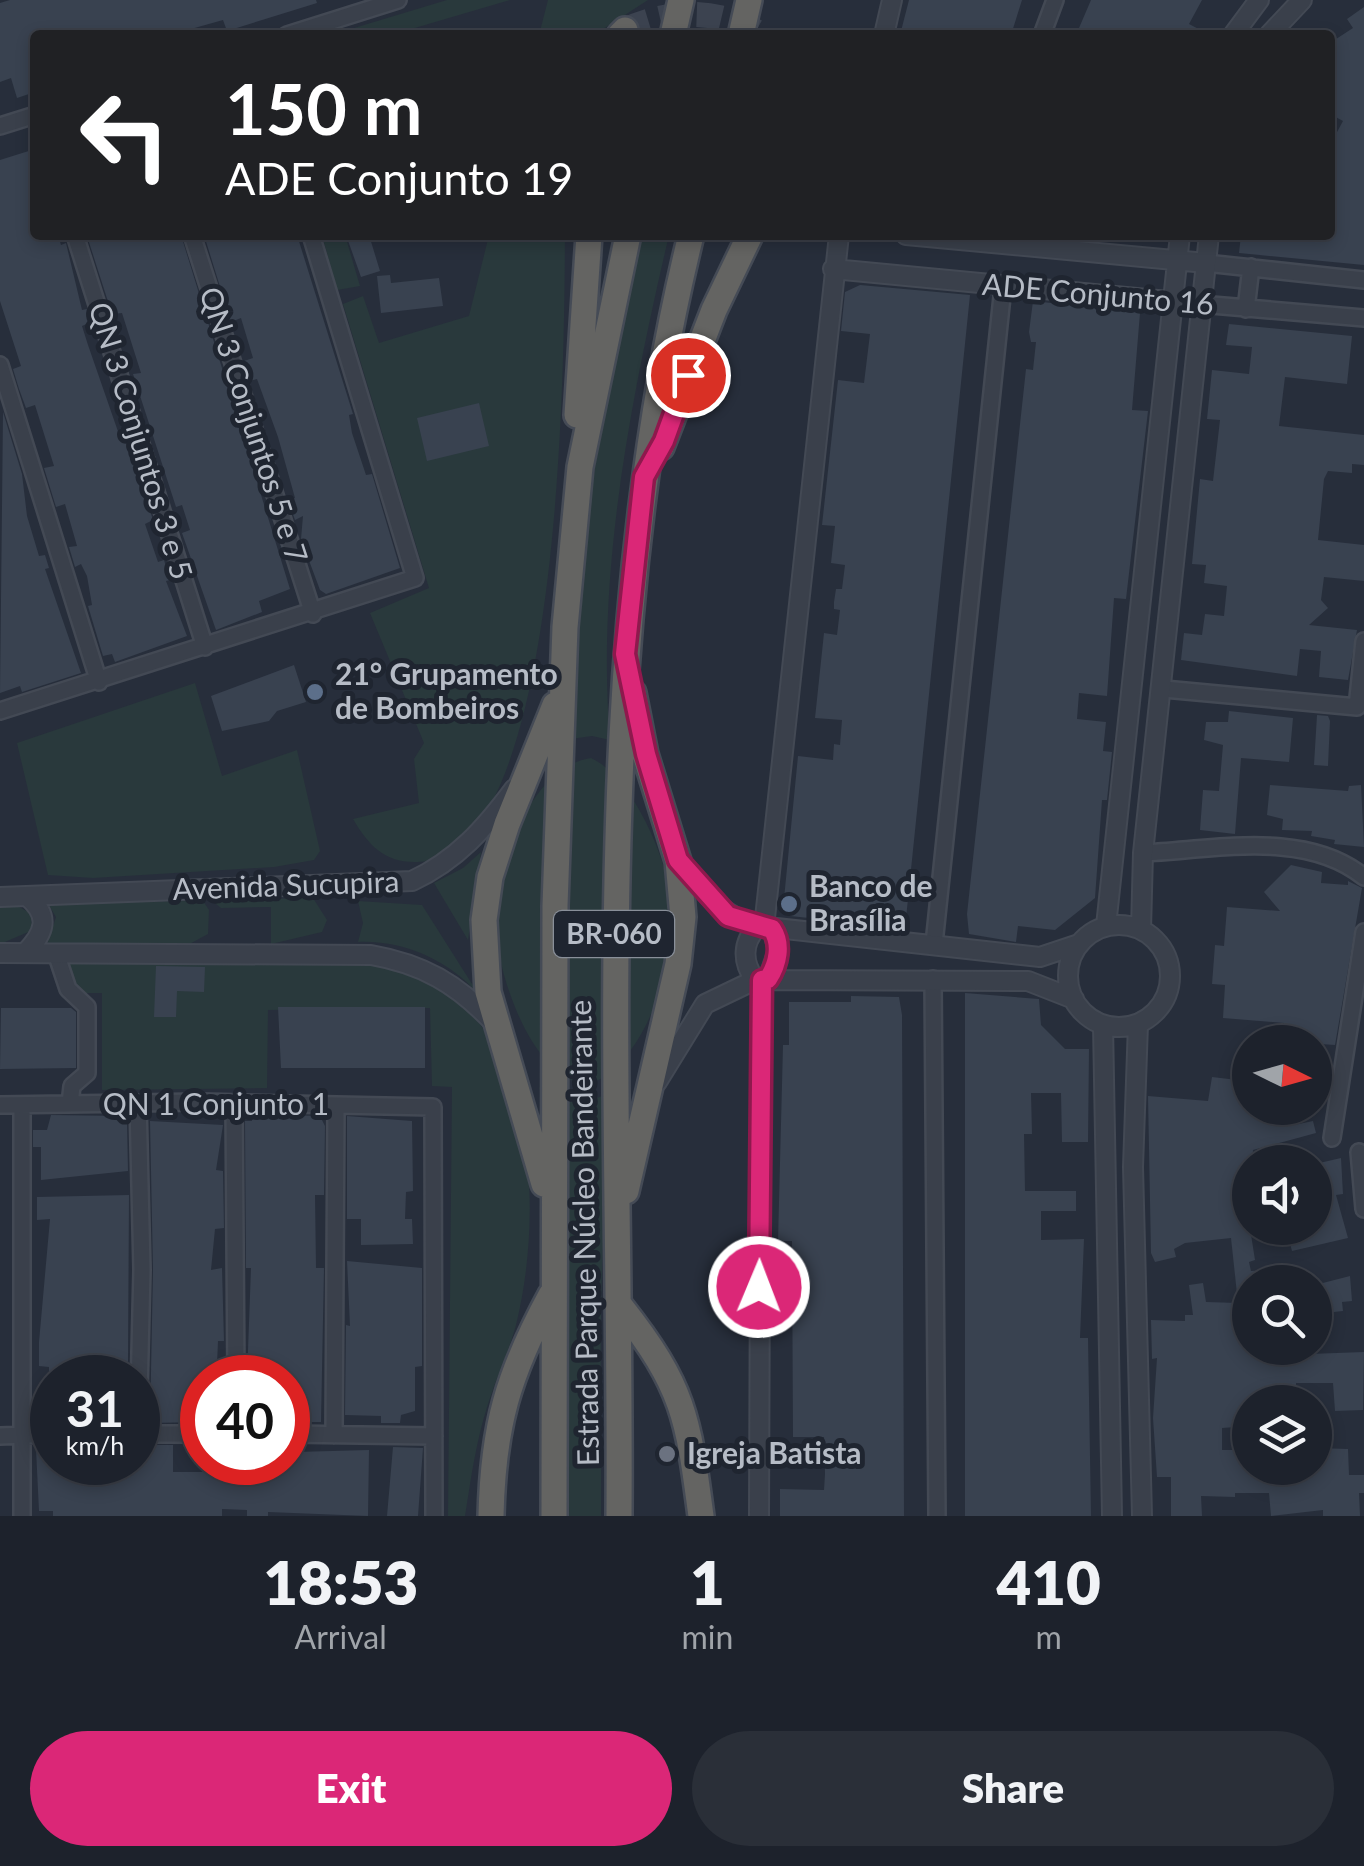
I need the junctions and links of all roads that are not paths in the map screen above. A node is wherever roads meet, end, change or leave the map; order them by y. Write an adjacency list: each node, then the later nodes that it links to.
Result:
1 (398, 0): 8 (street)
2 (681, 0): 9 (highway)
3 (749, 0): 10 (highway)
4 (892, 0): 11 (street)
5 (1055, 0): 12 (street)
6 (1259, 0): 13 (street)
7 (1302, 0): 14 (street)
8 (303, 30)
9 (675, 30)
10 (741, 30)
11 (885, 30)
12 (1044, 30)
13 (1236, 30)
14 (1274, 30)
15 (30, 117): 16 (street)
16 (0, 126)
17 (77, 240): 43 (street, QN 3 Conjuntos 3 e 5)
18 (194, 240): 41 (street, QN 3 Conjuntos 5 e 7)
19 (313, 240): 41 (street)
20 (588, 240): 39 (highway)
21 (627, 240): 39 (highway, Estrada Parque Núcleo Bandeirante / BR-060)
22 (690, 240): 40 (highway, Estrada Parque Núcleo Bandeirante / BR-060)
23 (748, 240): 40 (highway)
24 (838, 240): 31 (street)
25 (1007, 240): 28 (street, ADE Conjunto 16)
26 (1179, 240): 28 (street)
27 (1209, 240): 29 (street)
28 (1177, 260): 29 (street, ADE Conjunto 16); 34 (street)
29 (1206, 263): 30 (street, ADE Conjunto 16); 35 (street)
30 (1251, 267): 32 (street, ADE Conjunto 16); 36 (street)
31 (833, 269): 33 (street, ADE Conjunto 16); 57 (street)
32 (1364, 280)
33 (1003, 287): 34 (street, ADE Conjunto 16); 60 (street)
34 (1171, 304): 35 (street, ADE Conjunto 16); 56 (street)
35 (1200, 304): 36 (street, ADE Conjunto 16); 47 (street)
36 (1246, 309): 37 (street, ADE Conjunto 16)
37 (1364, 318)
38 (0, 364): 46 (street)
39 (580, 467): 45 (highway, Estrada Parque Núcleo Bandeirante / BR-060)
40 (644, 477): 44 (highway, Estrada Parque Núcleo Bandeirante / BR-060)
41 (313, 614): 43 (street)
42 (1364, 642): 48 (street)
43 (205, 647): 46 (street)
44 (625, 654): 52 (highway); 84 (highway, Estrada Parque Núcleo Bandeirante / BR-060)
45 (564, 681): 50 (highway); 83 (highway, Estrada Parque Núcleo Bandeirante / BR-060)
46 (98, 682): 49 (street)
47 (1164, 689): 48 (street); 51 (street)
48 (1360, 707)
49 (0, 712)
50 (527, 773): 54 (street, Avenida Sucupira); 70 (highway)
51 (1144, 853): 53 (street); 58 (street)
52 (678, 860): 57 (street); 77 (highway)
53 (1364, 877)
54 (27, 896): 55 (street, Avenida Sucupira); 63 (street)
55 (0, 897)
56 (1106, 926): 58 (street); 61 (street)
57 (765, 927): 60 (street); 66 (street); 66 (street)
58 (1141, 930): 68 (street)
59 (1364, 932): 78 (street)
60 (934, 944): 61 (street)
61 (1079, 944): 67 (street)
62 (0, 953): 63 (street)
63 (25, 953): 64 (street)
64 (56, 953): 70 (street); 73 (street)
65 (933, 979): 66 (street); 67 (street); 104 (street)
66 (762, 980): 77 (street); 103 (street)
67 (1074, 1000): 69 (street)
68 (1138, 1024): 69 (street); 81 (street)
69 (1103, 1025): 80 (street)
70 (499, 1028): 83 (highway)
71 (138, 1103): 72 (street, QN 1 Conjunto 1); 73 (street, QN 1 Conjunto 1); 87 (street)
72 (234, 1103): 76 (street, QN 1 Conjunto 1); 88 (street)
73 (70, 1104): 75 (street, QN 1 Conjunto 1)
74 (0, 1106): 75 (street, QN 1 Conjunto 1)
75 (22, 1106): 89 (street)
76 (336, 1106): 92 (street); 94 (street, QN 1 Conjunto 1)
77 (643, 1109): 84 (highway)
78 (1332, 1138)
79 (1359, 1152): 82 (street)
80 (1103, 1165): 81 (street); 96 (street)
81 (1134, 1166): 95 (street)
82 (1364, 1209)
83 (552, 1213): 85 (highway, Estrada Parque Núcleo Bandeirante / BR-060)
84 (618, 1213): 86 (highway, Estrada Parque Núcleo Bandeirante / BR-060)
85 (554, 1291): 99 (highway); 100 (highway, Estrada Parque Núcleo Bandeirante / BR-060)
86 (621, 1307): 101 (highway, Estrada Parque Núcleo Bandeirante / BR-060); 102 (highway)
87 (140, 1355)
88 (236, 1355)
89 (22, 1434): 90 (street); 93 (street); 97 (street)
90 (30, 1434)
91 (310, 1434): 92 (street)
92 (334, 1434): 94 (street)
93 (0, 1436)
94 (434, 1436): 98 (street)
95 (1141, 1472): 96 (street); 106 (street)
96 (1110, 1473): 105 (street)
97 (22, 1516)
98 (434, 1516)
99 (491, 1516)
100 (554, 1516)
101 (620, 1516)
102 (701, 1516)
103 (759, 1516)
104 (937, 1516)
105 (1112, 1516)
106 (1142, 1516)

